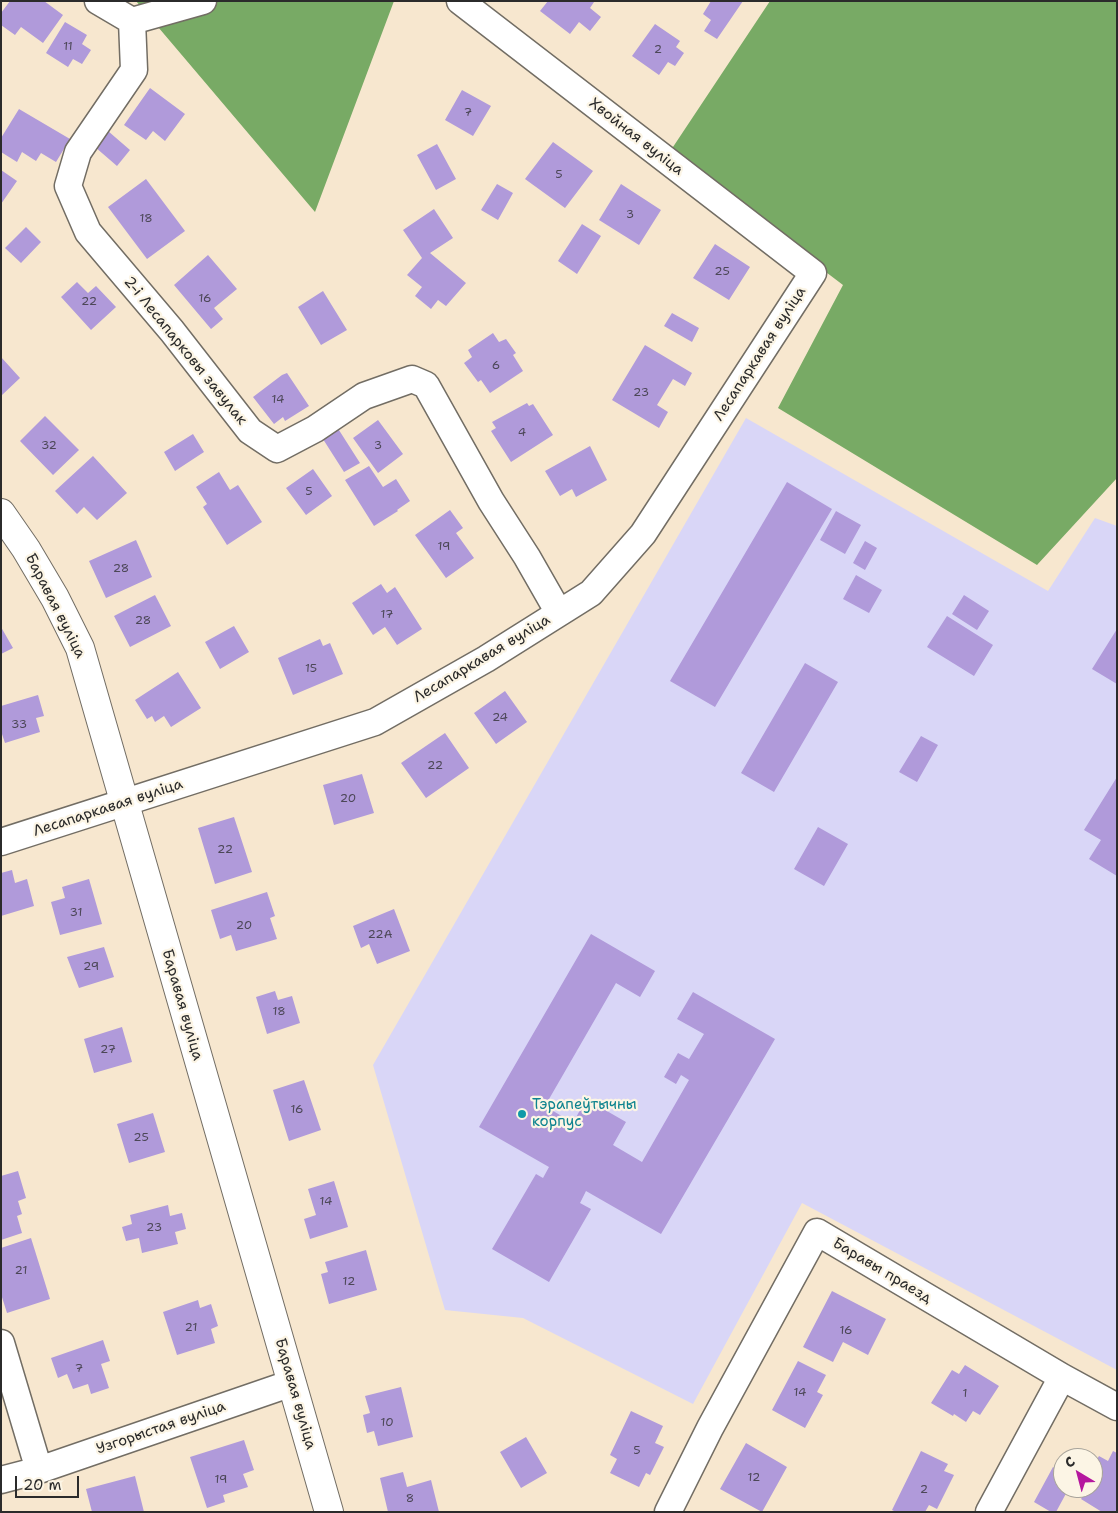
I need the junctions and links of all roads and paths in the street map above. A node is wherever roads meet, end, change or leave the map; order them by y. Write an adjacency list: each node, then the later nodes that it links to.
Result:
1 (98, 1): 4 (street)
2 (202, 1): 4 (street)
3 (460, 1): 5 (street, Хвойная вуліца)
4 (132, 21): 7 (street, 2-і Лесапарковы завулак)
5 (813, 273): 7 (street, Лесапаркавая вуліца)
6 (1, 513): 8 (street, Баравая вуліца)
7 (559, 613): 8 (street, Лесапаркавая вуліца)
8 (124, 802): 9 (street, Лесапаркавая вуліца); 12 (street, Баравая вуліца)
9 (1, 842)
10 (1, 1343): 14 (street)
11 (1062, 1377): 13 (street, Баравы праезд); 17 (street, Баравы праезд); 18 (street)
12 (292, 1383): 14 (street, Узгорыстая вуліца); 16 (street, Баравая вуліца)
13 (1117, 1407)
14 (39, 1470): 15 (street, Узгорыстая вуліца)
15 (1, 1480)
16 (329, 1512)
17 (668, 1512)
18 (989, 1512)

